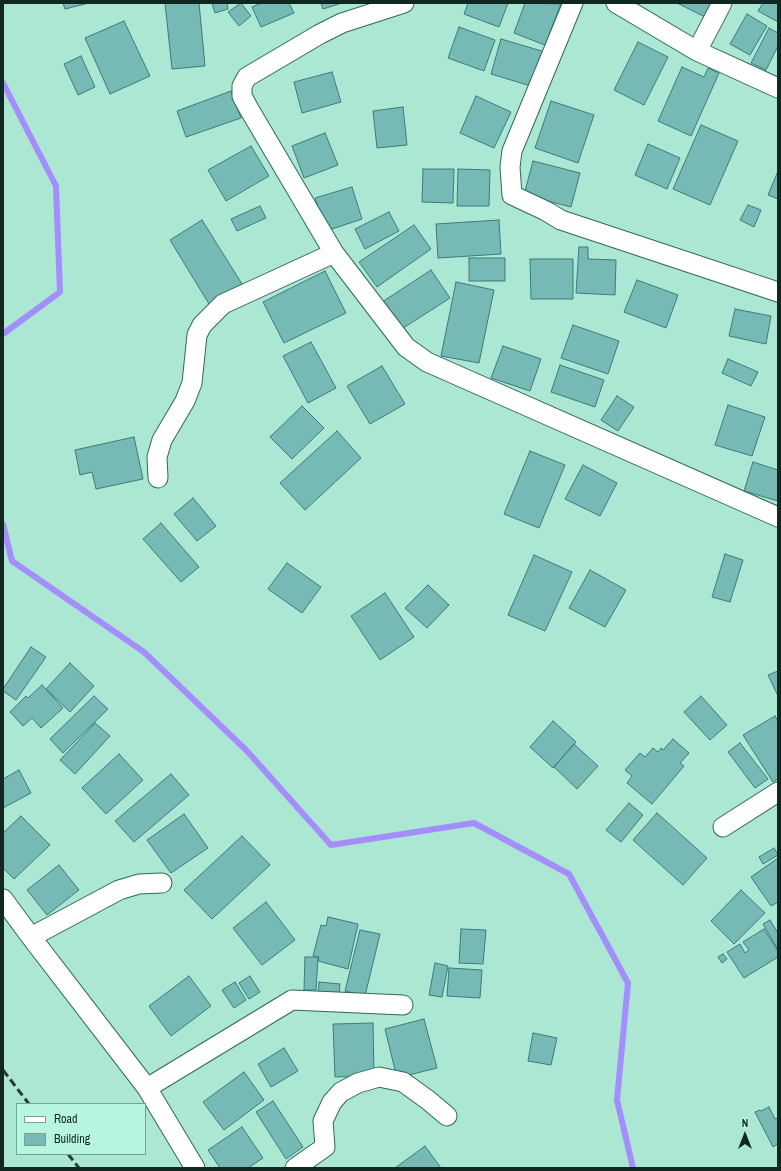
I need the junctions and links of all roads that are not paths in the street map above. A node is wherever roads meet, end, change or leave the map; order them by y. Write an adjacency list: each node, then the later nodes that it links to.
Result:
1 (404, 3): 7 (street)
2 (573, 3): 8 (street)
3 (616, 3): 5 (street)
4 (722, 3): 5 (street)
5 (697, 51): 6 (street)
6 (778, 88)
7 (334, 253): 9 (street); 10 (street)
8 (778, 292)
9 (158, 478)
10 (778, 517)
11 (778, 792): 12 (street)
12 (723, 827)
13 (162, 883): 15 (street)
14 (3, 899): 15 (street)
15 (31, 937): 17 (street)
16 (403, 1005): 17 (street)
17 (147, 1088): 19 (street)
18 (447, 1116): 20 (street)
19 (195, 1168)
20 (295, 1168)

